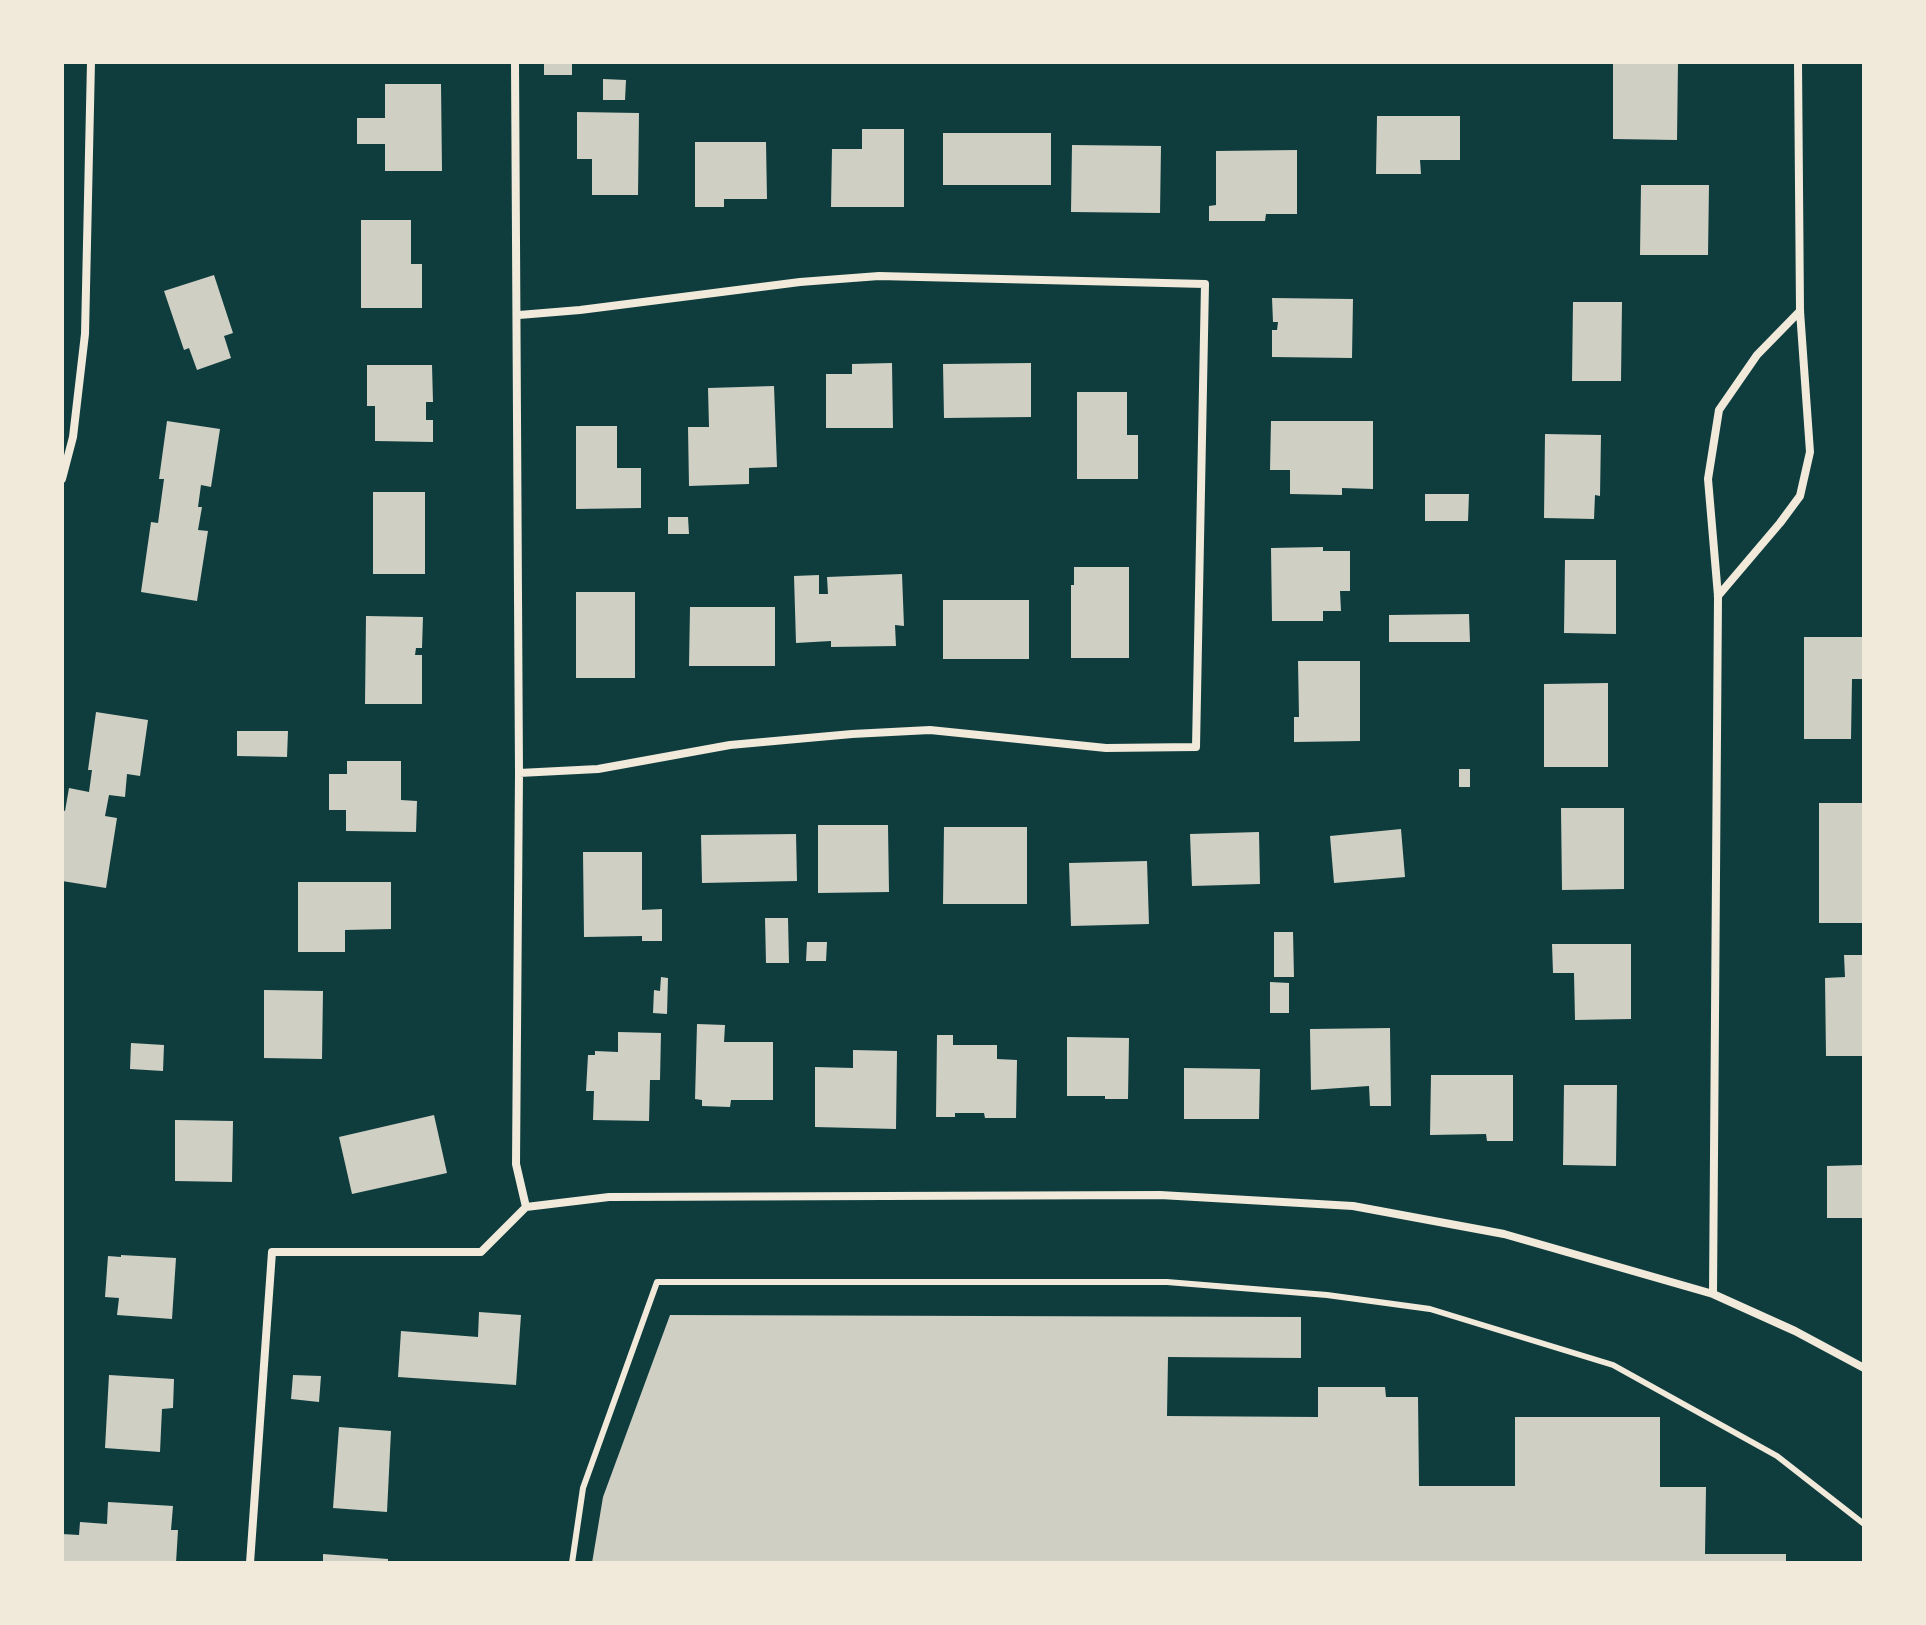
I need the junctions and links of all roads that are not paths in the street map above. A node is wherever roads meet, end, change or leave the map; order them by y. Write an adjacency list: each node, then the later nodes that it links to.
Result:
1 (91, 62): 6 (street)
2 (515, 62): 5 (street)
3 (1798, 62): 4 (street)
4 (1800, 311): 7 (street); 7 (street)
5 (519, 315): 8 (street); 8 (street)
6 (62, 479)
7 (1718, 596): 10 (street)
8 (519, 773): 9 (street)
9 (526, 1207): 10 (street); 13 (street)
10 (1713, 1294): 11 (street)
11 (1864, 1368)
12 (1864, 1524): 14 (lane)
13 (250, 1563)
14 (572, 1563)

